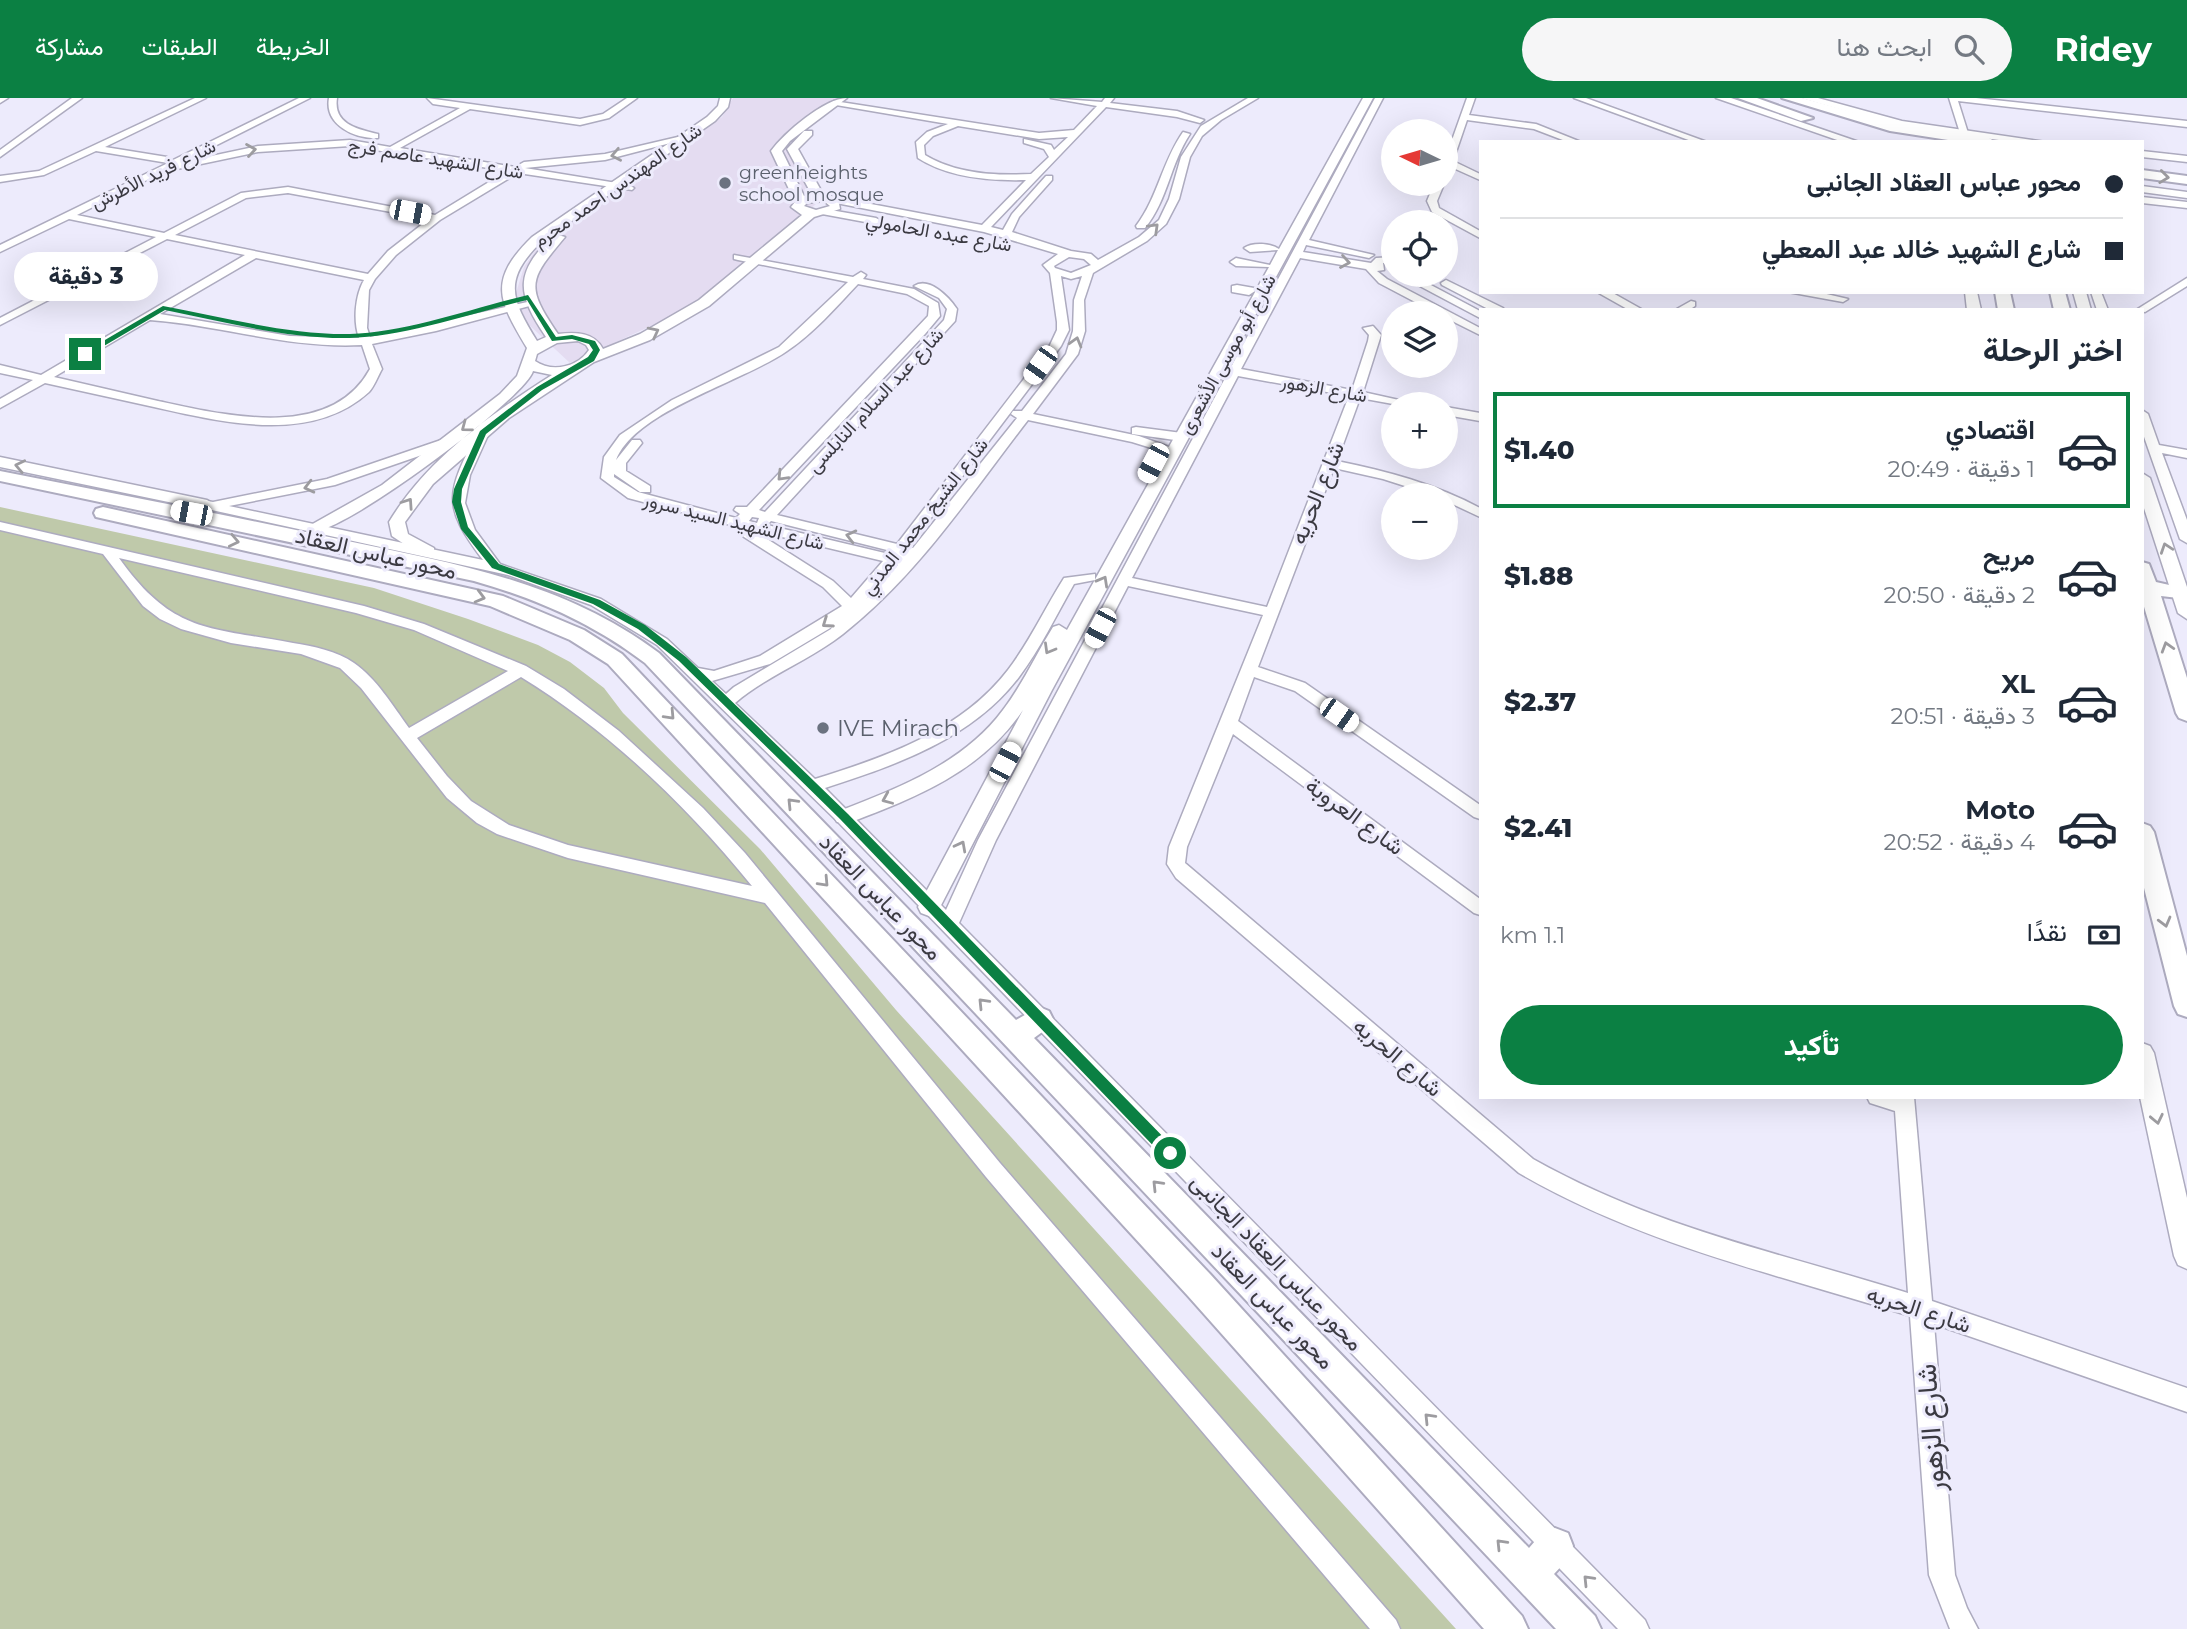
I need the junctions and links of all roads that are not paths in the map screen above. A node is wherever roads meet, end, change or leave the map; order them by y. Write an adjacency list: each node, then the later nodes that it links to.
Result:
1 (78, 98): 52 (street)
2 (202, 98): 50 (street)
3 (294, 98): 56 (street, شارع فريد الأطرش)
4 (306, 98): 61 (street, شارع فريد الأطرش)
5 (324, 98): 29 (street)
6 (333, 98): 29 (street, شارع الشهيد عاصم فرج)
7 (431, 98): 27 (street)
8 (633, 98): 27 (street)
9 (725, 98): 40 (street, شارع المهندس احمد محرم)
10 (856, 98): 26 (street)
11 (1055, 98): 24 (street)
12 (1094, 98): 24 (street)
13 (1241, 98): 30 (street)
14 (1254, 98): 100 (street, one-way to 14)
15 (1364, 98): 86 (street); 88 (street, شارع أبو موسى الأشعرى); 117 (street, شارع أبو موسى الأشعرى)
16 (1471, 98): 31 (street)
17 (1578, 98): 42 (street)
18 (1721, 98): 33 (street)
19 (1744, 98): 33 (main road)
20 (1788, 98): 45 (main road)
21 (1806, 98): 38 (street)
22 (1953, 98): 34 (street); 38 (street)
23 (1998, 98): 34 (street)
24 (1107, 101): 25 (street); 37 (street)
25 (1121, 102): 30 (street); 32 (street); 49 (street)
26 (838, 105): 35 (street); 36 (street); 72 (street); 75 (street)
27 (468, 107): 48 (street)
28 (737, 107): 67 (street, شارع المهندس احمد محرم)
29 (332, 111): 48 (street, شارع الشهيد عاصم فرج)
30 (1215, 111): 32 (street)
31 (1464, 117): 39 (street); 41 (street)
32 (1200, 120): 92 (street)
33 (1797, 120): 43 (street); 44 (main road)
34 (2187, 122)
35 (925, 125): 36 (street); 66 (street)
36 (951, 126): 37 (street); 54 (street); 66 (street)
37 (1077, 132): 47 (street)
38 (1964, 133): 46 (street)
39 (1458, 134)
40 (682, 139): 59 (street, one-way to 59); 67 (street, شارع المهندس احمد محرم)
41 (1572, 140)
42 (1697, 140)
43 (1849, 140)
44 (1892, 140)
45 (1976, 140)
46 (2024, 140)
47 (1069, 141): 49 (street); 54 (street)
48 (404, 143): 51 (street); 59 (street, شارع الشهيد عاصم فرج)
49 (1082, 143): 68 (street)
50 (97, 148): 56 (street); 64 (street)
51 (394, 148): 59 (street, شارع الشهيد عاصم فرج); 61 (street, شارع الشهيد عاصم فرج, one-way to 51)
52 (0, 154)
53 (2144, 154): 55 (street)
54 (1054, 158): 66 (street)
55 (2187, 159)
56 (167, 160): 77 (street, شارع فريد الأطرش)
57 (2144, 160): 58 (main road)
58 (2187, 166)
59 (521, 167): 67 (street, شارع الشهيد عاصم فرج); 79 (street)
60 (1458, 169): 63 (street)
61 (160, 170): 77 (street, شارع فريد الأطرش)
62 (2144, 174): 65 (main road, one-way to 65)
63 (1479, 177)
64 (0, 179)
65 (2187, 180)
66 (1029, 183): 68 (street); 80 (street)
67 (625, 184): 109 (street, شارع المهندس احمد محرم); 111 (street, شارع المهندس احمد محرم)
68 (1042, 186): 82 (street)
69 (2144, 189): 70 (street)
70 (2187, 195)
71 (1434, 196): 83 (street)
72 (819, 197): 73 (street); 75 (street)
73 (834, 200): 78 (street); 80 (street, شارع عبده الحامولي)
74 (2144, 200): 76 (street)
75 (799, 205): 78 (street); 91 (street)
76 (2187, 205)
77 (66, 213): 81 (street); 84 (street, شارع فريد الأطرش); 87 (street, شارع فريد الأطرش)
78 (818, 213): 93 (street); 99 (street, شارع عبده الحامولي)
79 (437, 218): 81 (street); 101 (street)
80 (984, 229): 82 (street, شارع عبده الحامولي)
81 (166, 233): 89 (street); 122 (street)
82 (1007, 233): 90 (street, شارع عبده الحامولي)
83 (1479, 234)
84 (0, 242)
85 (1250, 248): 88 (street)
86 (1301, 248): 96 (street); 133 (street)
87 (0, 249)
88 (1273, 249): 97 (street, شارع أبو موسى الأشعرى)
89 (258, 252): 101 (street); 112 (street)
90 (1069, 254): 92 (street); 99 (street)
91 (741, 255): 93 (street, شارع عبد السلام النابلسى); 129 (street)
92 (1087, 256): 100 (street)
93 (759, 258): 102 (street, شارع عبد السلام النابلسى); 129 (street, one-way to 93)
94 (1236, 262): 97 (street)
95 (1381, 262): 96 (street)
96 (1375, 263): 98 (street); 124 (street)
97 (1264, 265): 117 (street, شارع أبو موسى الأشعرى)
98 (1381, 265)
99 (1054, 266): 100 (street, شارع عبده الحامولي); 138 (street, شارع الشيخ محمد المدني)
100 (1093, 269): 139 (street, شارع الشيخ محمد المدني, one-way to 100)
101 (372, 276): 125 (street)
102 (864, 279): 118 (street, شارع عبد السلام النابلسى); 119 (street, شارع عبد السلام النابلسى); 156 (street, شارع الشهيد السيد سرور)
103 (2187, 281): 116 (street)
104 (1427, 287): 120 (street)
105 (1453, 287): 113 (street)
106 (1606, 294): 114 (street)
107 (1806, 294): 108 (street)
108 (1844, 300)
109 (530, 301): 111 (street); 126 (street)
110 (1691, 304): 115 (street)
111 (508, 305): 125 (street); 130 (street)
112 (163, 308): 121 (street); 125 (street)
113 (1495, 308)
114 (1634, 308)
115 (1683, 308)
116 (2144, 308)
117 (1244, 310): 145 (street, شارع أبو موسى الأشعرى)
118 (935, 312): 119 (street); 127 (street, شارع عبد السلام النابلسى)
119 (952, 312): 128 (street, شارع عبد السلام النابلسى)
120 (1479, 314)
121 (148, 317): 125 (street); 134 (street)
122 (0, 322)
123 (1369, 328): 135 (street, شارع الحريه)
124 (1479, 330)
125 (365, 338): 134 (street)
126 (554, 339): 129 (street); 130 (street)
127 (910, 342): 128 (street); 156 (street, شارع عبد السلام النابلسى, one-way to 156)
128 (926, 345): 155 (street, شارع عبد السلام النابلسى)
129 (593, 352): 131 (street)
130 (531, 355): 131 (street); 144 (street, one-way to 144)
131 (576, 367): 143 (street)
132 (0, 369): 134 (street)
133 (1236, 372): 135 (street, شارع الزهور); 169 (street)
134 (42, 379): 137 (street)
135 (1356, 394): 136 (street, شارع الزهور); 150 (street, شارع الحريه)
136 (1381, 399)
137 (0, 404)
138 (1010, 408): 139 (street); 163 (street, شارع الشيخ محمد المدني)
139 (1029, 412): 145 (street); 165 (street, شارع الشيخ محمد المدني)
140 (1458, 413): 141 (street)
141 (1479, 417)
142 (2144, 419): 146 (street)
143 (483, 433): 164 (street, one-way to 143); 166 (street)
144 (444, 443): 153 (street, one-way to 153); 160 (street)
145 (1171, 443): 167 (street, شارع أبو موسى الأشعرى); 178 (street, شارع أبو موسى الأشعرى, one-way to 145)
146 (2156, 452): 147 (street); 148 (street); 161 (street)
147 (2187, 454)
148 (2187, 461)
149 (0, 462): 153 (street, محور عباس العقاد الجانبى, one-way to 149)
150 (1329, 463): 154 (street); 172 (street, شارع الحريه)
151 (2144, 484): 170 (street, one-way to 151)
152 (11, 486): 157 (main road, محور عباس العقاد); 198 (main road, محور عباس العقاد, one-way to 198)
153 (207, 505): 157 (street, محور عباس العقاد الجانبى)
154 (1479, 512)
155 (768, 516): 156 (street, شارع الشهيد السيد سرور); 159 (street, شارع عبد السلام النابلسى); 163 (street, شارع الشهيد السيد سرور, one-way to 155)
156 (743, 517): 159 (street, شارع الشهيد السيد سرور); 171 (street)
157 (254, 521): 160 (street, محور عباس العقاد الجانبى); 164 (main road, محور عباس العقاد)
158 (0, 526): 162 (street)
159 (758, 527): 163 (street, شارع الشهيد السيد سرور)
160 (315, 528): 164 (street, محور عباس العقاد الجانبى)
161 (2187, 539)
162 (106, 549): 174 (street); 182 (street)
163 (896, 554): 165 (street, شارع الشهيد السيد سرور); 171 (street, شارع الشيخ محمد المدني)
164 (423, 557): 166 (street, محور عباس العقاد الجانبى); 176 (main road, محور عباس العقاد)
165 (913, 558): 173 (street, شارع الشيخ محمد المدني)
166 (495, 566): 176 (street, محور عباس العقاد الجانبى)
167 (1090, 577): 177 (street); 178 (street, شارع أبو موسى الأشعرى, one-way to 178)
168 (2145, 577): 170 (main road); 180 (main road, one-way to 168)
169 (1125, 580): 172 (street); 191 (street)
170 (2184, 603)
171 (851, 606): 173 (street, شارع الشيخ محمد المدني, one-way to 173)
172 (1269, 612): 175 (street, شارع الحريه)
173 (771, 664): 176 (street, شارع الشيخ محمد المدني); 179 (street, شارع الشيخ محمد المدني)
174 (521, 670): 182 (street); 188 (street)
175 (1250, 670): 181 (street, شارع الحريه); 184 (street)
176 (685, 677): 179 (street, محور عباس العقاد الجانبى); 194 (main road, محور عباس العقاد, one-way to 176)
177 (1004, 685): 178 (street); 183 (street)
178 (1035, 689): 185 (street, شارع أبو موسى الأشعرى, one-way to 185); 189 (street, شارع أبو موسى الأشعرى, one-way to 178)
179 (726, 702): 183 (street, محور عباس العقاد الجانبى)
180 (2187, 713)
181 (1229, 723): 190 (street, شارع العروبة); 202 (street, شارع الحريه)
182 (409, 735): 188 (street)
183 (813, 786): 185 (street, محور عباس العقاد الجانبى)
184 (1479, 812)
185 (844, 817): 189 (street, محور عباس العقاد الجانبى)
186 (2144, 848): 187 (main road)
187 (2147, 873): 192 (main road, one-way to 192)
188 (769, 897): 206 (street)
189 (929, 907): 191 (street, محور عباس العقاد الجانبى)
190 (1479, 907)
191 (948, 926): 193 (street, محور عباس العقاد الجانبى)
192 (2187, 1006)
193 (1039, 1019): 194 (main road); 204 (street, محور عباس العقاد الجانبى, one-way to 193)
194 (1015, 1036): 197 (main road, محور عباس العقاد, one-way to 194)
195 (2144, 1062): 199 (street, one-way to 199)
196 (1905, 1101): 202 (street, شارع الزهور)
197 (1186, 1215): 198 (main road); 200 (main road, محور عباس العقاد)
198 (1158, 1241): 201 (main road, محور عباس العقاد)
199 (2187, 1256)
200 (1241, 1272): 201 (main road); 205 (main road, محور عباس العقاد, one-way to 200)
201 (1211, 1299): 207 (main road, محور عباس العقاد)
202 (1923, 1309): 203 (street, شارع الحريه); 210 (street, شارع الزهور)
203 (2187, 1399)
204 (1555, 1546): 205 (main road); 209 (street, محور عباس العقاد الجانبى, one-way to 204)
205 (1529, 1574): 208 (main road, محور عباس العقاد)
206 (1387, 1629)
207 (1509, 1629)
208 (1582, 1629)
209 (1636, 1629)
210 (1965, 1629)

